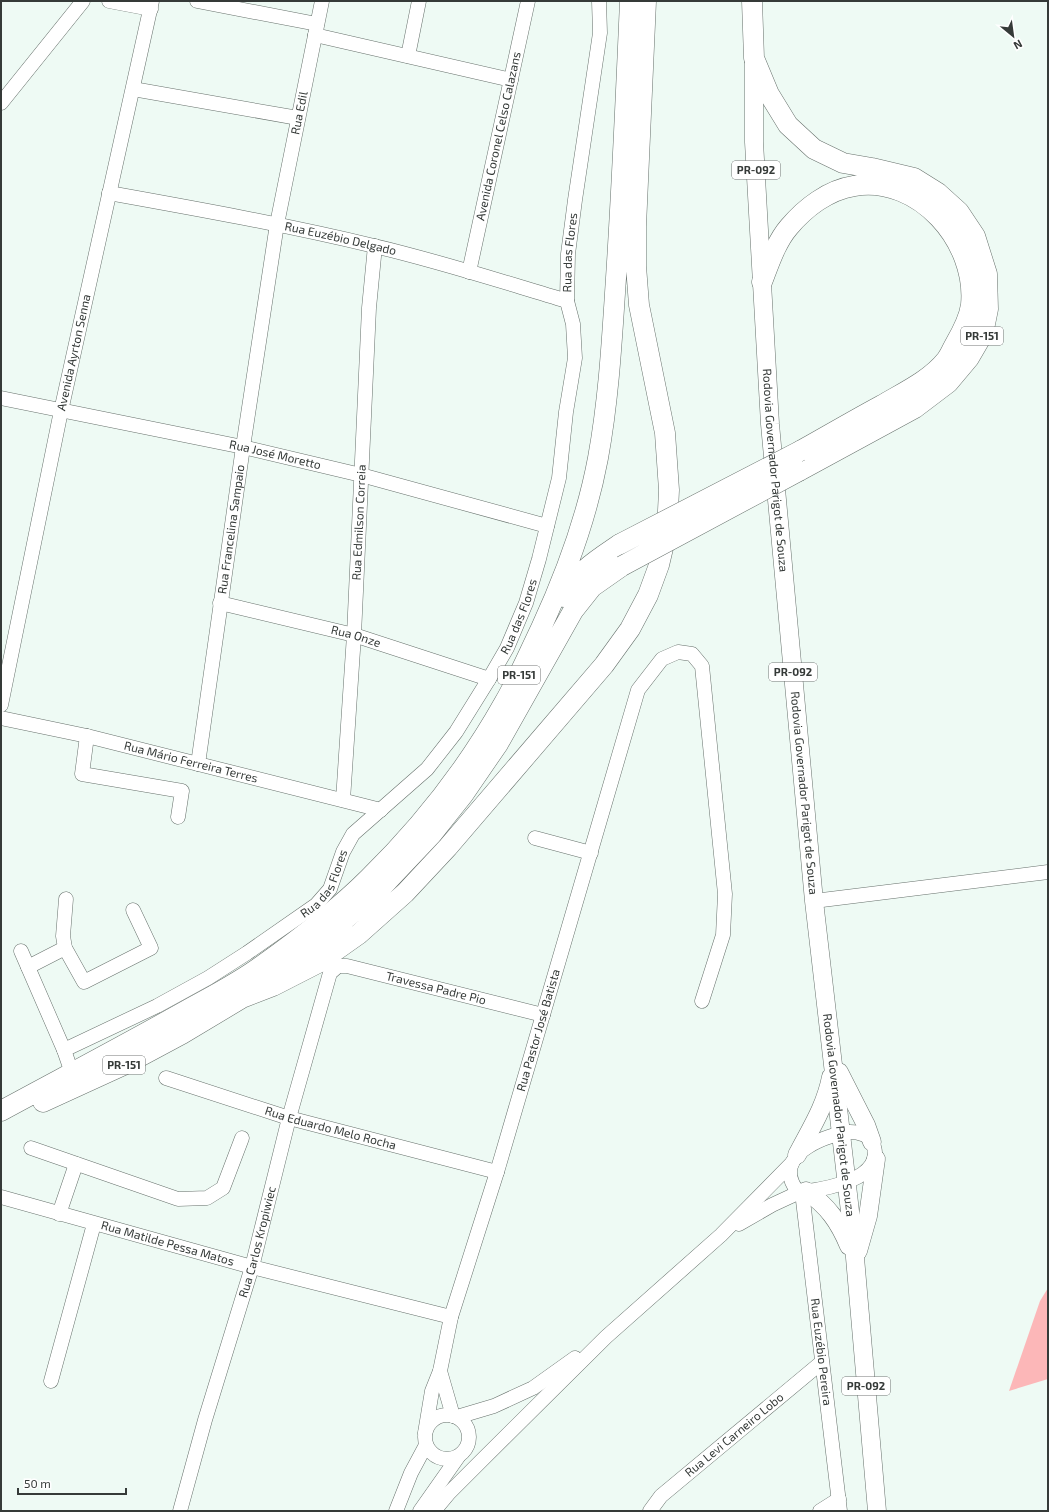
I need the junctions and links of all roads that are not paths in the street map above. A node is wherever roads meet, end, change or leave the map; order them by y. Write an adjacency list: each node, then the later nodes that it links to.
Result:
1 (83, 1): 17 (street)
2 (108, 1): 11 (street)
3 (197, 1): 12 (street)
4 (322, 1): 12 (street, Rua Edil)
5 (419, 1): 14 (street)
6 (528, 1): 15 (street, Avenida Coronel Celso Calazans)
7 (599, 1): 24 (street, Rua das Flores)
8 (630, 1): 33 (highway, PR-151)
9 (646, 1): 51 (highway, PR-151)
10 (752, 1): 13 (highway, Rodovia Governador Parigot de Souza / PR-092)
11 (152, 5): 16 (street, Avenida Ayrton Senna)
12 (316, 29): 14 (street); 18 (street, Rua Edil)
13 (754, 51): 23 (main road, Rodovia Governador Parigot de Souza / PR-092); 51 (highway, PR-151, bridge)
14 (408, 56): 15 (street)
15 (511, 80): 22 (street, Avenida Coronel Celso Calazans)
16 (133, 89): 18 (street); 19 (street, Avenida Ayrton Senna)
17 (1, 103)
18 (298, 118): 20 (street, Rua Edil)
19 (109, 193): 20 (street, Rua Euzébio Delgado); 26 (street, Avenida Ayrton Senna)
20 (277, 224): 21 (street, Rua Euzébio Delgado); 27 (street, Rua Francelina Sampaio)
21 (375, 246): 22 (street, Rua Euzébio Delgado); 28 (street, Rua Edmilson Correia)
22 (469, 272): 24 (street, Rua Euzébio Delgado)
23 (762, 282): 33 (highway, PR-151, bridge); 45 (main road, Rodovia Governador Parigot de Souza / PR-092)
24 (567, 301): 29 (street, Rua das Flores)
25 (1, 398): 26 (street, Rua José Moretto)
26 (61, 411): 27 (street, Rua José Moretto); 34 (street, Avenida Ayrton Senna)
27 (243, 447): 28 (street, Rua José Moretto); 30 (street, Rua Francelina Sampaio)
28 (361, 475): 29 (street, Rua José Moretto); 31 (street, Rua Edmilson Correia)
29 (547, 526): 32 (street, Rua das Flores)
30 (220, 603): 31 (street, Rua Onze); 37 (street, Rua Francelina Sampaio)
31 (354, 635): 32 (street, Rua Onze); 38 (street, Rua Edmilson Correia)
32 (489, 679): 39 (street, Rua das Flores)
33 (505, 703): 56 (highway, PR-151)
34 (1, 705)
35 (1, 718): 36 (street, Rua Mário Ferreira Terres)
36 (86, 736): 37 (street, Rua Mário Ferreira Terres); 40 (street)
37 (198, 764): 38 (street, Rua Mário Ferreira Terres)
38 (343, 800): 39 (street, Rua Mário Ferreira Terres)
39 (381, 810): 54 (street, Rua das Flores)
40 (178, 817)
41 (535, 838): 42 (street)
42 (590, 853): 52 (street, Rua Pastor José Batista); 53 (street, Rua Pastor José Batista)
43 (1048, 872): 45 (street)
44 (66, 899): 47 (street)
45 (814, 901): 55 (main road, Rodovia Governador Parigot de Souza / PR-092)
46 (133, 910): 47 (street)
47 (65, 948): 49 (street)
48 (21, 951): 49 (street)
49 (28, 967): 54 (street)
50 (330, 973): 53 (street, Travessa Padre Pio); 59 (street, Rua Carlos Kropiwiec)
51 (242, 998): 60 (highway, PR-151)
52 (702, 1001)
53 (543, 1015): 67 (street, Rua Pastor José Batista)
54 (64, 1050): 56 (street)
55 (834, 1062): 61 (main road, Rodovia Governador Parigot de Souza / PR-092); 64 (main road); 65 (main road)
56 (72, 1073): 58 (highway, PR-151)
57 (166, 1078): 59 (street, Rua Eduardo Melo Rocha)
58 (1, 1112)
59 (289, 1118): 67 (street, Rua Eduardo Melo Rocha); 75 (street, Rua Carlos Kropiwiec)
60 (1, 1121)
61 (841, 1133): 64 (street); 65 (street); 68 (main road, Rodovia Governador Parigot de Souza / PR-092)
62 (242, 1138): 66 (street)
63 (30, 1148): 66 (street)
64 (874, 1150): 68 (street); 74 (main road)
65 (794, 1159): 69 (street); 73 (street)
66 (76, 1164): 71 (street)
67 (497, 1172): 76 (street, Rua Pastor José Batista)
68 (847, 1183): 69 (street); 74 (main road, Rodovia Governador Parigot de Souza / PR-092)
69 (803, 1192): 73 (street); 74 (main road); 78 (street, Rua Euzébio Pereira)
70 (1, 1197): 71 (street, Rua Matilde Pessa Matos)
71 (60, 1214): 72 (street, Rua Matilde Pessa Matos)
72 (94, 1224): 75 (street, Rua Matilde Pessa Matos); 80 (street)
73 (721, 1235): 77 (street)
74 (856, 1262): 92 (main road, Rodovia Governador Parigot de Souza / PR-092)
75 (252, 1268): 76 (street, Rua Matilde Pessa Matos); 86 (street, Rua Carlos Kropiwiec)
76 (451, 1317): 79 (street, Rua Pastor José Batista)
77 (606, 1337): 81 (street); 84 (street)
78 (822, 1362): 85 (street, Rua Euzébio Pereira); 90 (street, Rua Levi Carneiro Lobo)
79 (440, 1372): 81 (street, Rua Pastor José Batista); 82 (street, Rua Pastor José Batista)
80 (51, 1381)
81 (455, 1417): 82 (street); 83 (street)
82 (425, 1439): 83 (street); 87 (street)
83 (462, 1452): 84 (street); 88 (street)
84 (481, 1461): 89 (street)
85 (839, 1505): 91 (street)
86 (180, 1511)
87 (396, 1511)
88 (420, 1511)
89 (434, 1511)
90 (650, 1511)
91 (820, 1511)
92 (877, 1511)

